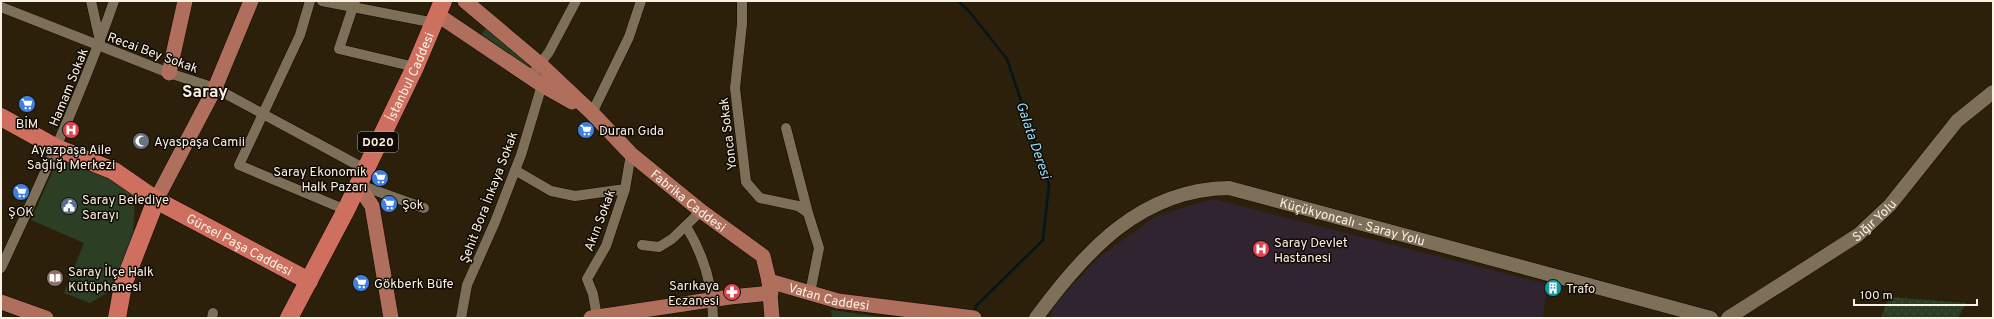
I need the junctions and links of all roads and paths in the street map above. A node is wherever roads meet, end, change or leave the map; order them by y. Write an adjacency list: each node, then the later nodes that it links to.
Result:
1 (91, 1): 15 (street)
2 (114, 1): 15 (street, Hamam Sokak)
3 (185, 1): 18 (main road)
4 (251, 1): 20 (main road)
5 (310, 1): 22 (street)
6 (322, 1): 11 (street)
7 (465, 1): 16 (main road, Fabrika Caddesi)
8 (576, 1): 16 (street)
9 (641, 1): 23 (street)
10 (742, 1): 35 (street, Yonca Sokak)
11 (355, 4): 14 (street); 17 (street)
12 (14, 6): 13 (street, Recai Bey Sokak); 15 (street, Recai Bey Sokak)
13 (1, 7)
14 (439, 13): 17 (highway, İstanbul Caddesi / D020); 19 (main road, Fabrika Caddesi)
15 (99, 43): 18 (street, Recai Bey Sokak); 26 (street, Hamam Sokak)
16 (540, 65): 19 (street); 23 (main road, Fabrika Caddesi)
17 (415, 67): 29 (highway, İstanbul Caddesi / D020)
18 (169, 73): 20 (street, Recai Bey Sokak)
19 (536, 81): 23 (main road, Fabrika Caddesi); 28 (street, Şehit Bora İnkaya Sokak)
20 (215, 88): 22 (street, Recai Bey Sokak); 31 (main road)
21 (1993, 92): 55 (main road, Sığır Yolu)
22 (263, 112): 29 (street, Recai Bey Sokak); 33 (street)
23 (592, 113): 27 (main road, Fabrika Caddesi)
24 (1, 117): 26 (highway, Gürsel Paşa Caddesi)
25 (786, 128): 35 (street)
26 (57, 148): 31 (highway, Gürsel Paşa Caddesi); 38 (street, Hamam Sokak)
27 (631, 154): 30 (street, Akın Sokak); 34 (main road, Fabrika Caddesi)
28 (515, 170): 30 (street); 49 (street, Şehit Bora İnkaya Sokak)
29 (361, 177): 32 (street, Recai Bey Sokak); 33 (highway, İstanbul Caddesi / D020); 48 (main road)
30 (625, 189): 50 (street, Akın Sokak)
31 (156, 200): 39 (highway, Gürsel Paşa Caddesi); 46 (highway)
32 (424, 208)
33 (346, 210): 39 (highway, İstanbul Caddesi / D020)
34 (701, 210): 36 (street); 40 (main road, Fabrika Caddesi)
35 (808, 213): 41 (street)
36 (686, 226): 37 (street); 42 (street)
37 (642, 245)
38 (1, 268)
39 (309, 280): 47 (highway, D020)
40 (770, 287): 41 (main road, Vatan Caddesi); 42 (main road, Vatan Caddesi); 52 (main road, Fabrika Caddesi)
41 (810, 293): 44 (main road, Vatan Caddesi)
42 (713, 300): 50 (main road, Vatan Caddesi); 51 (street)
43 (1, 302): 45 (main road)
44 (967, 317)
45 (46, 318)
46 (117, 318)
47 (289, 318)
48 (391, 318)
49 (461, 318)
50 (594, 318)
51 (713, 318)
52 (772, 318)
53 (1036, 318): 54 (main road, Küçükyoncalı - Saray Yolu)
54 (1711, 318)
55 (1728, 318)

